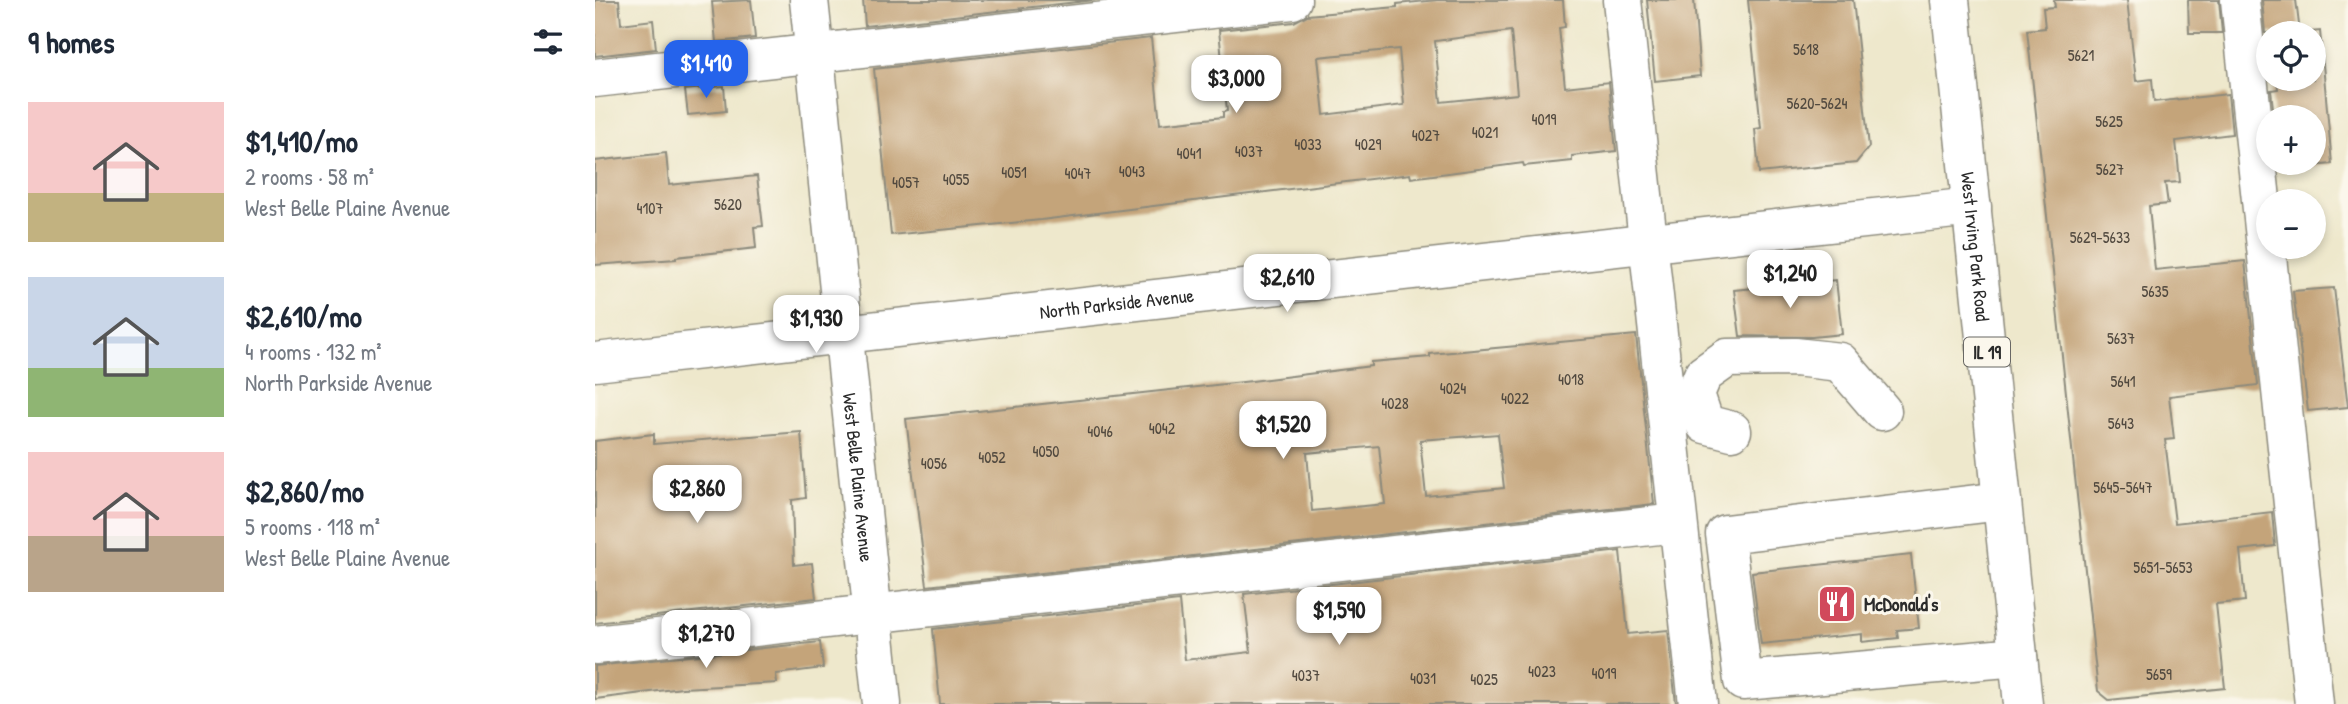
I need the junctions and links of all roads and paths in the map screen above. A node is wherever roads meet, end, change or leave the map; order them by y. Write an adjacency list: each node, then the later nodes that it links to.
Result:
1 (809, 0): 6 (street, West Belle Plaine Avenue)
2 (1291, 0): 6 (street)
3 (1622, 0): 9 (street)
4 (1950, 0): 8 (street, West Irving Park Road / IL 19)
5 (2240, 0): 22 (street)
6 (815, 53): 7 (street); 10 (street, West Belle Plaine Avenue)
7 (595, 78)
8 (1972, 207): 9 (street, North Parkside Avenue); 14 (street, West Irving Park Road / IL 19)
9 (1648, 243): 10 (street, North Parkside Avenue); 15 (street)
10 (844, 334): 11 (street, North Parkside Avenue); 16 (street, West Belle Plaine Avenue)
11 (595, 362)
12 (1882, 411): 13 (street)
13 (1732, 431)
14 (2002, 501): 18 (street, West Irving Park Road / IL 19); 18 (street)
15 (1678, 523): 16 (street); 20 (street)
16 (873, 614): 17 (street); 19 (street, West Belle Plaine Avenue)
17 (595, 645)
18 (2018, 657): 21 (street, West Irving Park Road / IL 19)
19 (883, 704)
20 (1698, 704)
21 (2024, 704)
22 (2314, 704)

